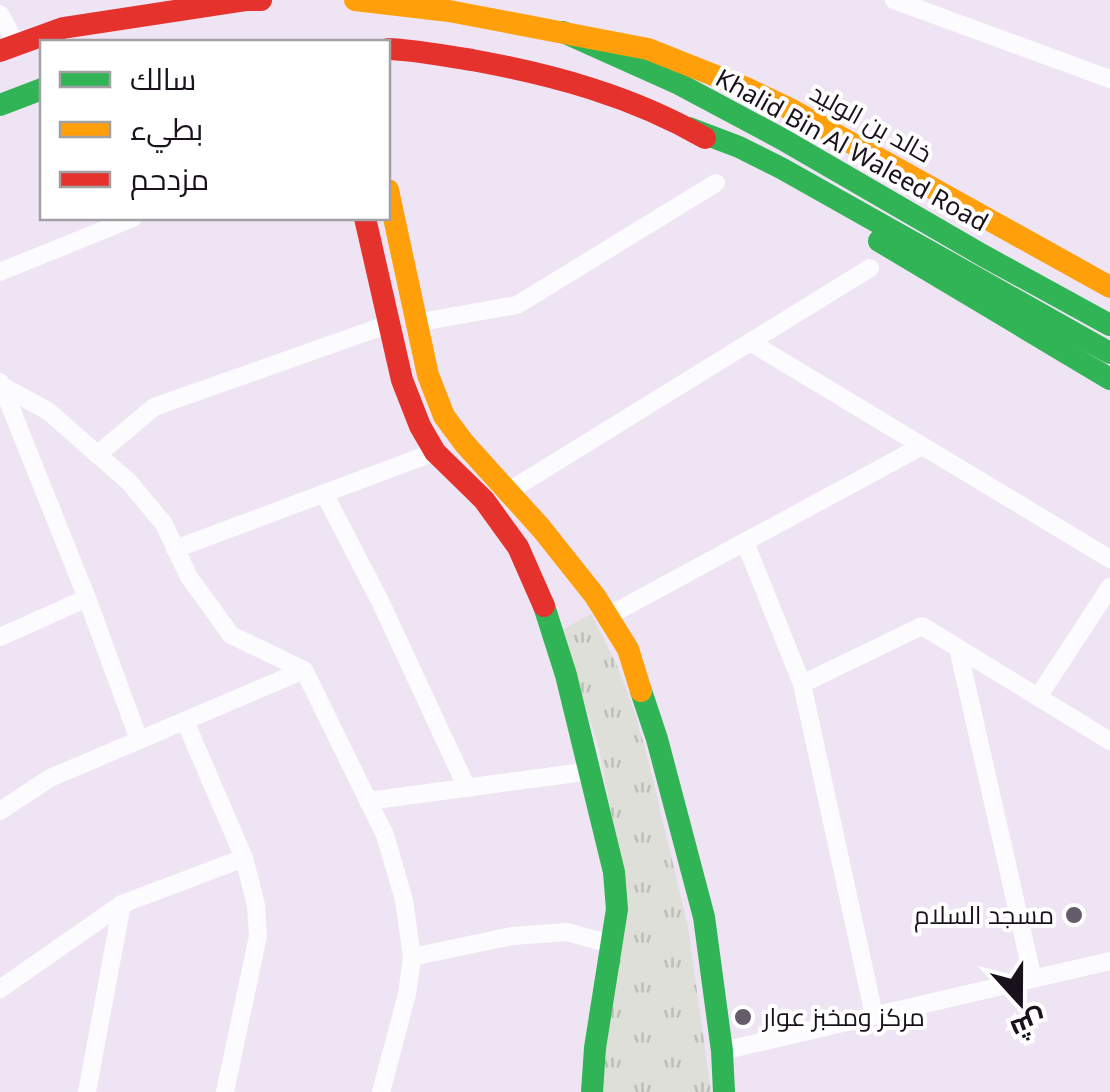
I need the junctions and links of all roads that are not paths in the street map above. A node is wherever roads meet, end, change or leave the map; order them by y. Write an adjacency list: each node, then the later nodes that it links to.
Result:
1 (261, 0): 7 (main road)
2 (355, 0): 6 (main road, خالد بن الوليد)
3 (894, 0): 4 (street)
4 (942, 8): 9 (street)
5 (0, 14): 7 (street)
6 (563, 32): 19 (main road, خالد بن الوليد); 22 (main road, Khalid Bin Al Waleed Road)
7 (5, 48)
8 (394, 53): 12 (main road)
9 (1110, 78)
10 (40, 90): 11 (main road)
11 (0, 105)
12 (689, 128): 24 (main road, Khalid Bin Al Waleed Road); 25 (main road)
13 (716, 183): 20 (street)
14 (390, 200): 20 (main road)
15 (128, 220): 18 (street)
16 (365, 220): 21 (main road)
17 (870, 268): 23 (street)
18 (0, 272)
19 (1108, 280)
20 (416, 323): 30 (main road)
21 (389, 324): 28 (main road); 29 (street)
22 (1110, 326)
23 (750, 342): 27 (street); 30 (street)
24 (1110, 354)
25 (1110, 379)
26 (1, 384): 29 (street); 36 (street)
27 (922, 446): 32 (street); 34 (street)
28 (435, 452): 31 (street); 46 (main road)
29 (98, 455): 33 (street)
30 (509, 492): 37 (main road)
31 (324, 493): 33 (street); 47 (street)
32 (745, 542): 37 (street); 41 (street)
33 (175, 548): 40 (street)
34 (1110, 559)
35 (1110, 587): 42 (street)
36 (87, 598): 38 (street); 44 (street)
37 (608, 616): 58 (main road)
38 (0, 638)
39 (958, 648): 41 (street); 42 (street); 55 (street)
40 (304, 670): 43 (street); 48 (street)
41 (802, 684): 57 (street)
42 (1038, 697): 45 (street)
43 (185, 720): 44 (street); 50 (street)
44 (138, 740): 49 (street)
45 (1110, 741)
46 (590, 772): 47 (street); 52 (main road)
47 (467, 788): 48 (street)
48 (368, 801): 53 (street)
49 (0, 811)
50 (244, 858): 51 (street); 60 (street)
51 (122, 904): 56 (street); 59 (street)
52 (611, 944): 53 (street); 62 (main road)
53 (412, 958): 61 (street)
54 (1110, 960): 55 (street)
55 (1033, 978): 57 (street)
56 (0, 989)
57 (874, 1016): 58 (street)
58 (722, 1051): 63 (main road)
59 (87, 1092)
60 (225, 1092)
61 (381, 1092)
62 (592, 1092)
63 (724, 1092)

